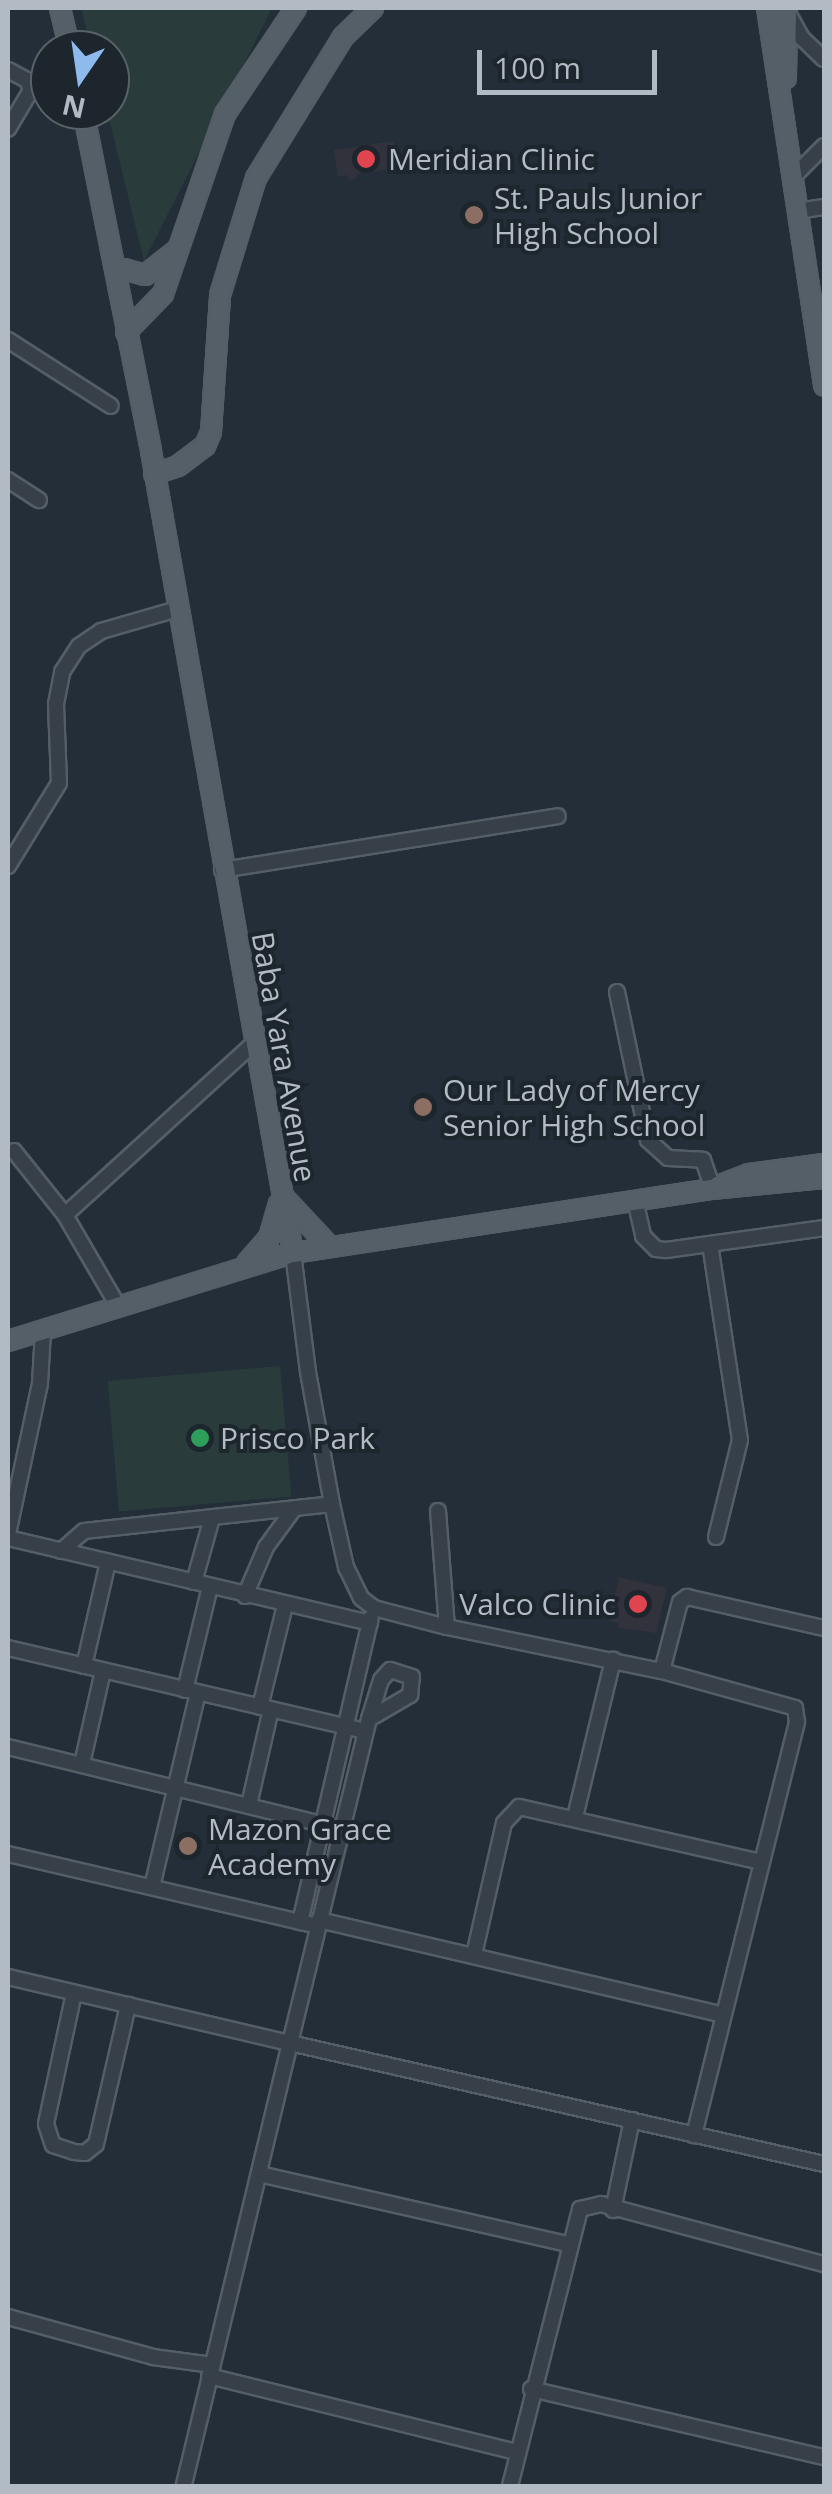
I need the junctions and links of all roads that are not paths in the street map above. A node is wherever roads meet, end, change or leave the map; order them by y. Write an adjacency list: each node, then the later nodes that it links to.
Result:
1 (296, 8): 15 (main road)
2 (373, 8): 21 (main road)
3 (766, 8): 11 (main road)
4 (787, 9): 5 (street); 11 (main road)
5 (824, 59)
6 (8, 70): 7 (street)
7 (8, 129)
8 (88, 130): 10 (main road, Baba Yara Avenue)
9 (824, 146): 12 (street)
10 (92, 148): 16 (main road, Baba Yara Avenue); 17 (main road, Baba Yara Avenue)
11 (788, 148): 12 (main road)
12 (793, 177): 14 (main road)
13 (824, 207): 14 (street)
14 (798, 211): 19 (main road)
15 (177, 250): 16 (main road); 17 (main road)
16 (124, 269): 17 (main road, Baba Yara Avenue)
17 (131, 327): 21 (main road, Baba Yara Avenue)
18 (8, 340): 20 (street)
19 (824, 386)
20 (112, 406)
21 (154, 474): 24 (main road, Baba Yara Avenue)
22 (8, 480): 23 (street)
23 (39, 500)
24 (177, 609): 26 (street); 27 (main road, Baba Yara Avenue)
25 (558, 816): 27 (street)
26 (8, 866)
27 (222, 870): 29 (main road, Baba Yara Avenue)
28 (616, 992): 33 (street)
29 (253, 1044): 34 (main road, Baba Yara Avenue); 36 (street)
30 (14, 1151): 36 (street)
31 (824, 1164): 33 (main road)
32 (824, 1178): 33 (main road)
33 (713, 1188): 35 (main road)
34 (279, 1189): 39 (main road); 40 (main road, Baba Yara Avenue); 41 (main road)
35 (635, 1200): 38 (street); 39 (main road)
36 (65, 1215): 42 (street)
37 (824, 1228): 38 (street)
38 (710, 1244): 50 (street)
39 (329, 1246): 40 (main road)
40 (293, 1252): 41 (main road); 45 (street)
41 (247, 1264): 42 (main road)
42 (118, 1306): 43 (main road)
43 (43, 1331): 44 (main road); 49 (street)
44 (8, 1341)
45 (332, 1504): 46 (street); 57 (street)
46 (293, 1510): 48 (street); 55 (street)
47 (438, 1511): 59 (street)
48 (212, 1518): 51 (street); 53 (street)
49 (8, 1536): 51 (street)
50 (716, 1537)
51 (62, 1551): 52 (street)
52 (108, 1562): 53 (street); 63 (street)
53 (194, 1582): 54 (street)
54 (210, 1588): 55 (street); 66 (street)
55 (245, 1596): 56 (street)
56 (285, 1605): 58 (street); 67 (street)
57 (374, 1608): 58 (street); 59 (street)
58 (370, 1624): 68 (street)
59 (447, 1628): 62 (street)
60 (824, 1628): 65 (street)
61 (8, 1648): 63 (street)
62 (613, 1660): 65 (street); 73 (street)
63 (84, 1666): 64 (street)
64 (103, 1670): 66 (street); 70 (street)
65 (662, 1671): 77 (street)
66 (192, 1691): 67 (street); 71 (street)
67 (265, 1708): 68 (street); 72 (street)
68 (348, 1727): 74 (street); 75 (street)
69 (8, 1747): 70 (street)
70 (82, 1764): 71 (street)
71 (176, 1788): 72 (street); 78 (street)
72 (249, 1805): 74 (street)
73 (575, 1817): 77 (street); 81 (street)
74 (325, 1825): 75 (street); 79 (street)
75 (342, 1829): 80 (street)
76 (8, 1854): 78 (street)
77 (761, 1862): 85 (street)
78 (152, 1888): 79 (street)
79 (300, 1922): 80 (street)
80 (319, 1923): 81 (street); 86 (street)
81 (474, 1955): 85 (street)
82 (8, 1977): 83 (street)
83 (74, 1993): 84 (street); 84 (street)
84 (128, 2005): 86 (street)
85 (723, 2015): 88 (street)
86 (290, 2044): 87 (street); 90 (street)
87 (632, 2120): 88 (street); 91 (street)
88 (694, 2135): 89 (street)
89 (824, 2164)
90 (260, 2174): 92 (street); 95 (street)
91 (612, 2210): 92 (street); 93 (street)
92 (568, 2244): 96 (street)
93 (824, 2264)
94 (8, 2318): 95 (street)
95 (210, 2371): 97 (street); 99 (street)
96 (532, 2389): 97 (street); 98 (street)
97 (517, 2452): 100 (street)
98 (824, 2457)
99 (184, 2486)
100 (510, 2486)

